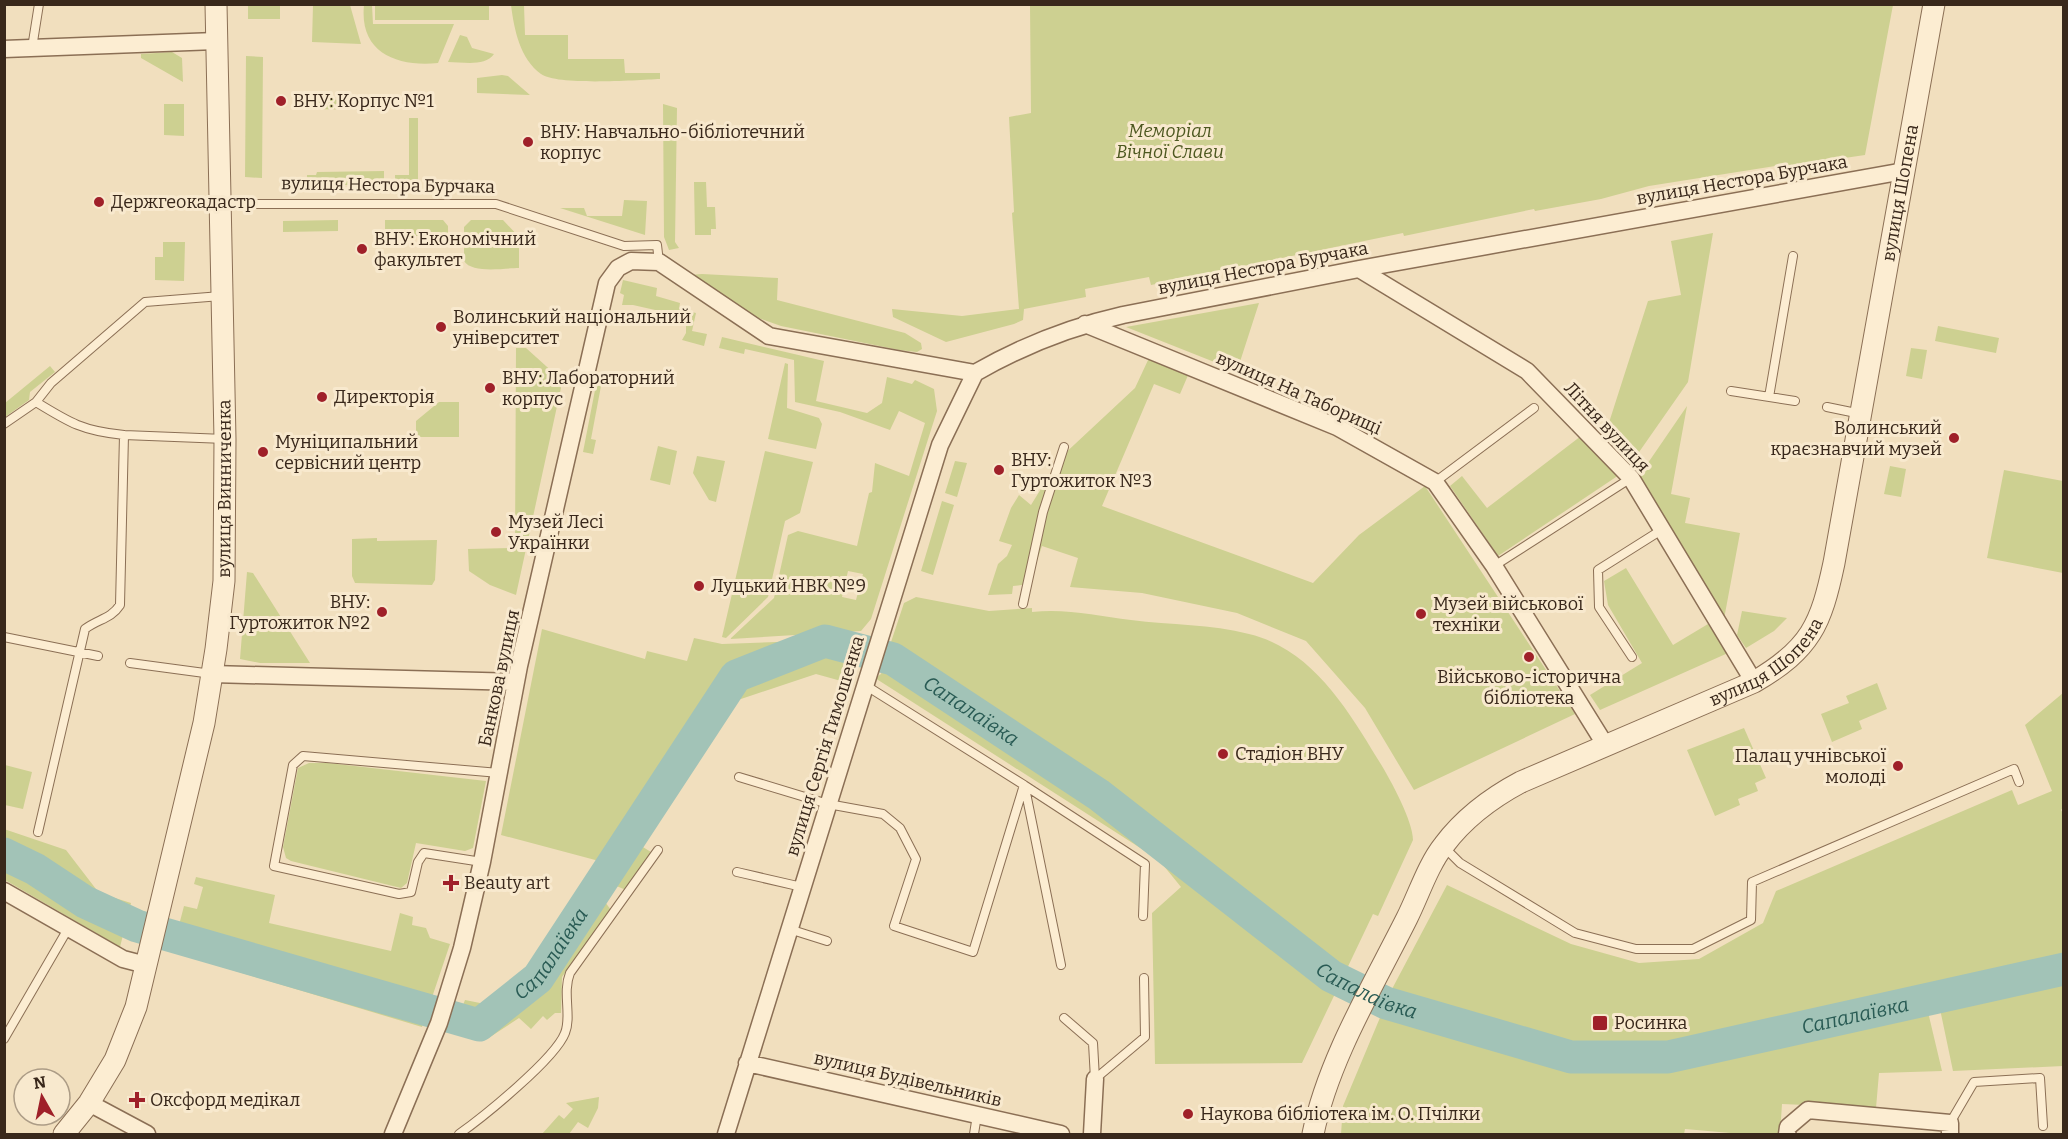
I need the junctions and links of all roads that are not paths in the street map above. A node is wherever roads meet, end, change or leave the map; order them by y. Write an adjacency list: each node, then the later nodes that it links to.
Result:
1 (39, 4): 5 (lane)
2 (216, 4): 4 (street, вулиця Винниченка)
3 (1934, 4): 7 (street, вулиця Шопена)
4 (216, 40): 5 (street); 8 (street, вулиця Винниченка)
5 (32, 48): 6 (street)
6 (4, 49)
7 (1904, 171): 11 (street, вулиця Нестора Бурчака); 21 (street, вулиця Шопена)
8 (219, 204): 10 (lane, вулиця Нестора Бурчака); 12 (street, вулиця Винниченка)
9 (1793, 256): 16 (lane)
10 (659, 262): 14 (street); 38 (street, Банкова вулиця)
11 (1359, 269): 13 (street, вулиця Нестора Бурчака); 26 (street, Літня вулиця)
12 (221, 296): 18 (lane); 24 (street, вулиця Винниченка)
13 (1085, 324): 14 (street, вулиця Нестора Бурчака); 27 (street, вулиця На Таборищі)
14 (975, 373): 37 (street, вулиця Сергія Тимошенка)
15 (1731, 391): 16 (lane)
16 (1769, 397): 17 (lane)
17 (1795, 401)
18 (36, 402): 22 (lane); 23 (lane)
19 (1827, 407): 21 (lane)
20 (1534, 408): 27 (lane)
21 (1861, 414): 39 (street, вулиця Шопена)
22 (4, 424)
23 (124, 435): 24 (lane); 32 (lane)
24 (225, 439): 36 (street, вулиця Винниченка)
25 (1064, 447): 30 (lane)
26 (1631, 478): 28 (street, Літня вулиця); 29 (lane)
27 (1435, 482): 29 (street, вулиця На Таборищі)
28 (1663, 529): 34 (lane); 39 (street, Літня вулиця)
29 (1494, 566): 40 (street, вулиця На Таборищі)
30 (1023, 604)
31 (4, 637): 32 (lane)
32 (78, 652): 33 (lane); 46 (lane)
33 (98, 656)
34 (1632, 657)
35 (130, 663): 36 (lane)
36 (212, 674): 38 (street); 57 (street, вулиця Винниченка)
37 (867, 678): 44 (lane); 45 (street, вулиця Сергія Тимошенка)
38 (516, 682): 41 (street, Банкова вулиця)
39 (1754, 682): 40 (street, вулиця Шопена)
40 (1606, 746): 47 (street, вулиця Шопена)
41 (499, 773): 49 (street, Банкова вулиця); 49 (lane)
42 (739, 777): 45 (lane)
43 (2019, 782): 47 (lane)
44 (1024, 785): 45 (lane); 53 (lane); 58 (lane)
45 (828, 804): 51 (street, вулиця Сергія Тимошенка)
46 (38, 832)
47 (1443, 846): 76 (street, вулиця Шопена)
48 (658, 850): 71 (lane)
49 (482, 862): 70 (street, Банкова вулиця)
50 (737, 872): 51 (lane)
51 (802, 887): 55 (street, вулиця Сергія Тимошенка)
52 (4, 891): 54 (street)
53 (1143, 916)
54 (69, 927): 57 (street); 61 (lane)
55 (788, 928): 56 (lane); 62 (street, вулиця Сергія Тимошенка)
56 (827, 941)
57 (148, 956): 64 (street, вулиця Винниченка)
58 (1060, 965)
59 (1144, 978): 63 (lane)
60 (1064, 1018): 63 (lane)
61 (4, 1039)
62 (747, 1063): 65 (street, вулиця Будівельників); 72 (street, вулиця Сергія Тимошенка)
63 (1095, 1079): 75 (street)
64 (89, 1103): 68 (street, вулиця Винниченка); 69 (street)
65 (977, 1114): 73 (lane); 74 (street, вулиця Будівельників)
66 (2043, 1126): 67 (lane)
67 (1950, 1129): 77 (street)
68 (64, 1134)
69 (147, 1134)
70 (393, 1134)
71 (459, 1134)
72 (726, 1134)
73 (974, 1134)
74 (1061, 1134)
75 (1092, 1134)
76 (1313, 1134)
77 (1787, 1134)

